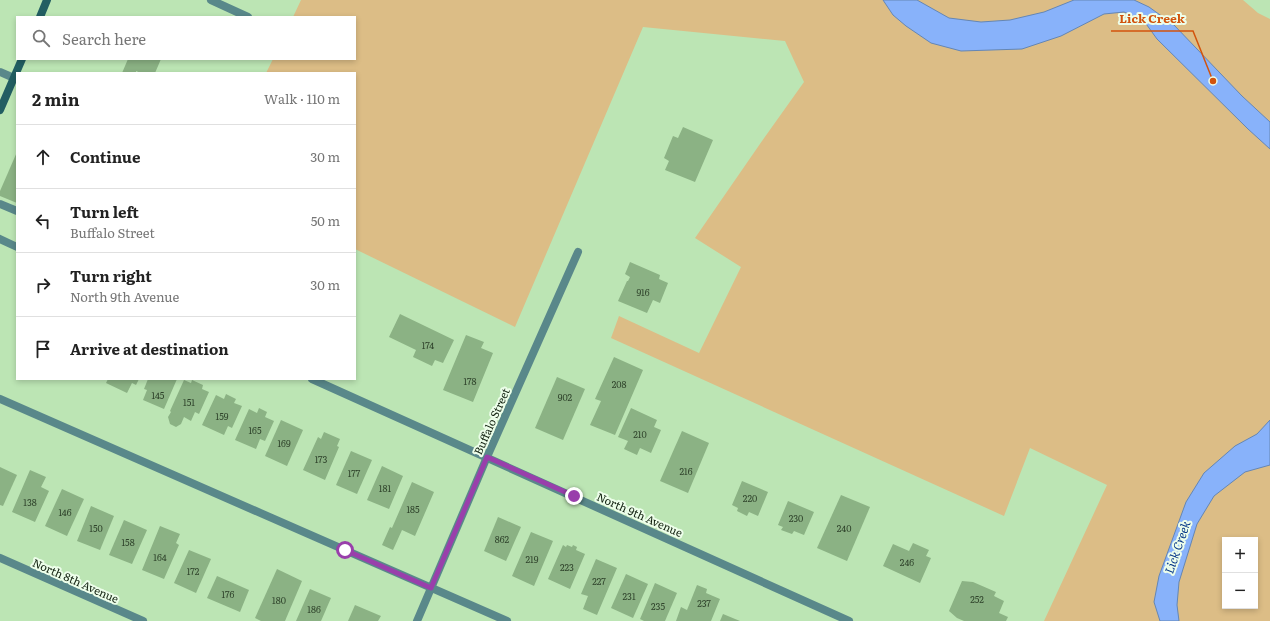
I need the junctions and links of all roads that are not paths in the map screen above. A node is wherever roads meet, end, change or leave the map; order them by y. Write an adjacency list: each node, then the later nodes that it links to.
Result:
1 (47, 0): 3 (main road)
2 (211, 0): 4 (street)
3 (40, 16)
4 (246, 16)
5 (22, 60): 7 (main road)
6 (0, 72): 9 (street)
7 (17, 72)
8 (16, 73): 9 (main road)
9 (14, 78): 10 (main road)
10 (0, 110)
11 (0, 204): 12 (street)
12 (16, 211)
13 (0, 240): 14 (street)
14 (16, 247)
15 (578, 252): 18 (street, Buffalo Street)
16 (314, 380): 18 (street, North 9th Avenue)
17 (0, 399): 20 (street)
18 (487, 457): 20 (street, Buffalo Street); 24 (street, North 9th Avenue)
19 (0, 558): 21 (street, North 8th Avenue)
20 (431, 588): 22 (street, Buffalo Street); 23 (street)
21 (143, 621)
22 (417, 621)
23 (507, 621)
24 (849, 621)

